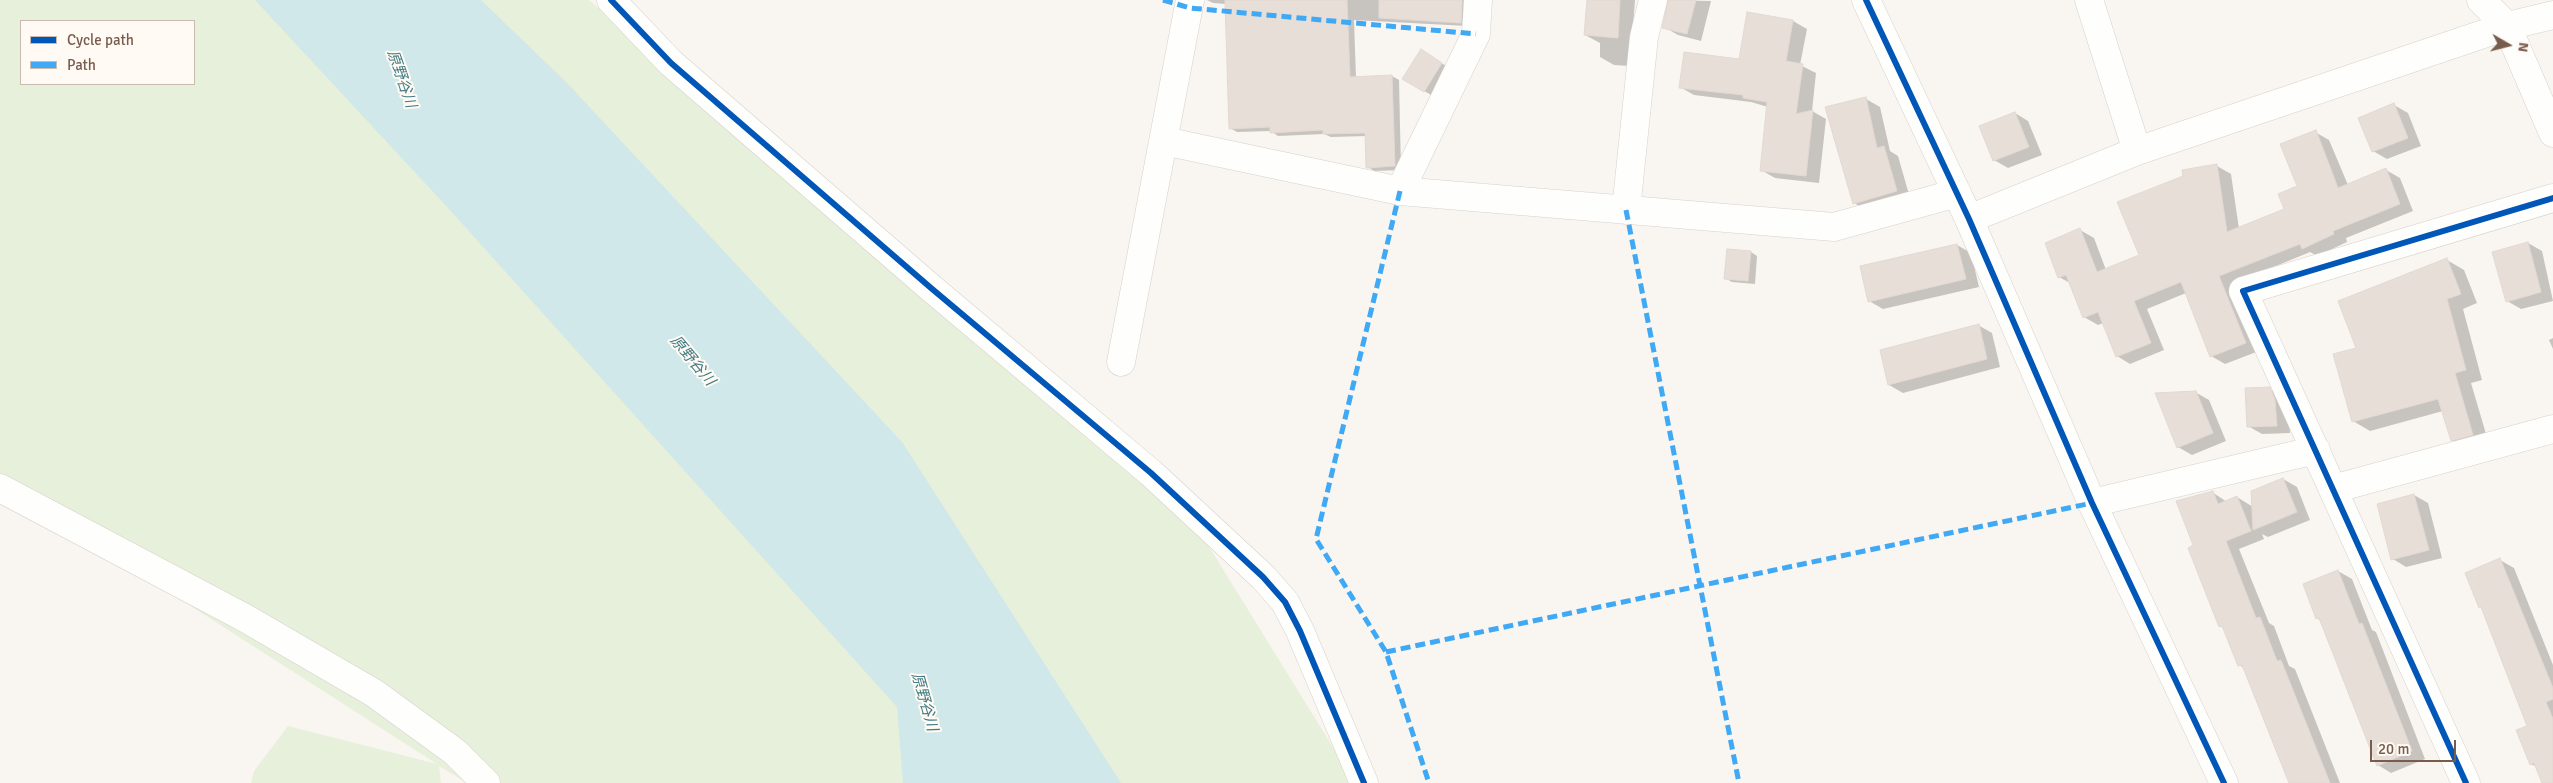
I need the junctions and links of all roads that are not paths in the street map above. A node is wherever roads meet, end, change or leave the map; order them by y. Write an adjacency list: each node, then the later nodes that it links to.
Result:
1 (611, 0): 25 (street)
2 (1190, 0): 11 (street)
3 (1478, 0): 13 (street)
4 (1653, 0): 16 (street)
5 (1866, 0): 14 (street)
6 (2089, 0): 12 (street)
7 (2481, 0): 9 (street)
8 (2553, 15): 9 (street)
9 (2507, 26): 10 (street); 12 (street)
10 (2553, 133)
11 (1164, 141): 13 (street); 18 (street)
12 (2137, 152): 17 (street)
13 (1400, 191): 16 (street)
14 (1957, 193): 16 (street); 17 (street)
15 (2553, 198): 20 (street)
16 (1626, 210)
17 (1969, 219): 23 (street)
18 (1121, 362)
19 (2553, 429): 22 (street)
20 (2316, 450): 22 (street); 23 (street)
21 (0, 488): 24 (street)
22 (2333, 489): 27 (street)
23 (2092, 504): 26 (street)
24 (486, 783)
25 (1364, 783)
26 (2224, 783)
27 (2466, 783)

